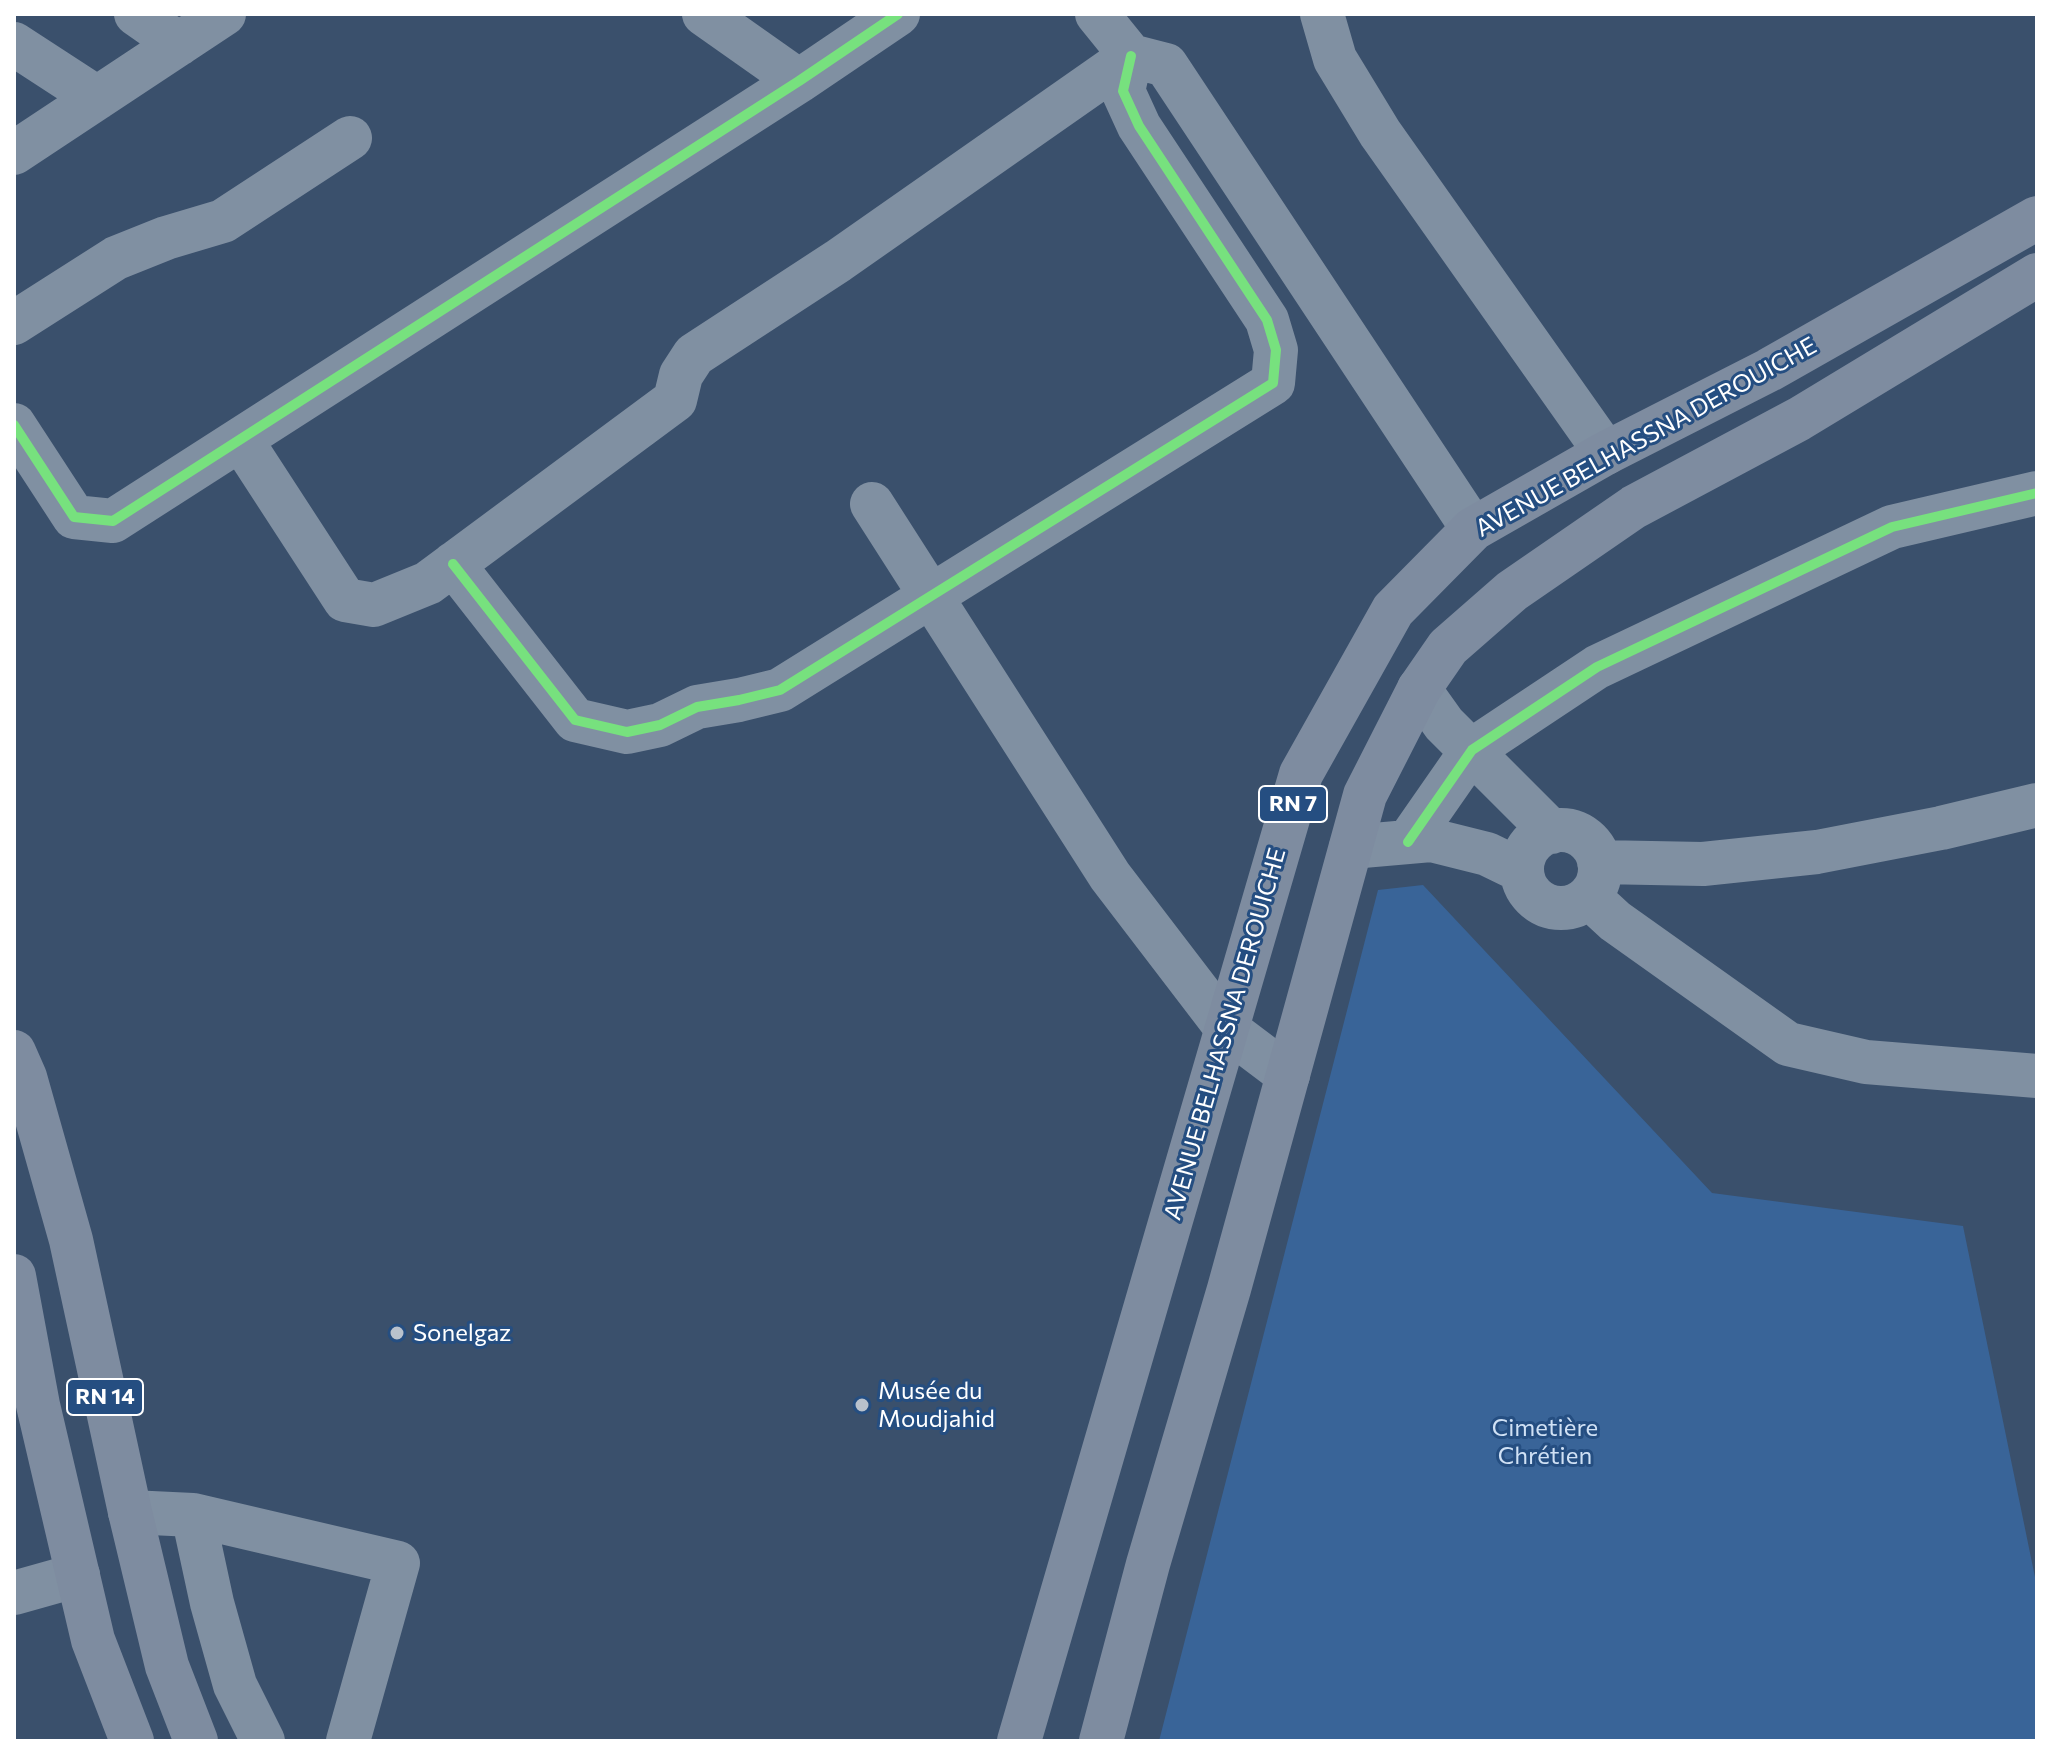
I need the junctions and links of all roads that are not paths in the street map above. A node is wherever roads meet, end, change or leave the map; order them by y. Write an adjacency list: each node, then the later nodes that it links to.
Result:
1 (136, 14): 8 (street)
2 (224, 14): 8 (street)
3 (704, 14): 10 (street)
4 (898, 14): 10 (street)
5 (1097, 14): 9 (street)
6 (1322, 14): 19 (street)
7 (14, 44): 11 (street)
8 (179, 44): 11 (street)
9 (1131, 56): 22 (street); 23 (street); 24 (street)
10 (799, 81): 18 (street)
11 (97, 98): 13 (street)
12 (350, 138): 16 (street)
13 (19, 143)
14 (2037, 218): 19 (main road, AVENUE BELHASSNA DEROUICHE / RN 7)
15 (2037, 275): 25 (main road, RN 7)
16 (14, 323)
17 (14, 425): 18 (street)
18 (241, 440): 23 (street)
19 (1606, 453): 22 (main road, AVENUE BELHASSNA DEROUICHE / RN 7)
20 (2037, 493): 26 (street)
21 (872, 504): 24 (street)
22 (1473, 529): 33 (main road, AVENUE BELHASSNA DEROUICHE / RN 7)
23 (453, 564): 24 (street)
24 (931, 597): 33 (street)
25 (1419, 689): 26 (street); 30 (main road, RN 7)
26 (1472, 750): 28 (street); 29 (street)
27 (2037, 805): 32 (street)
28 (1552, 832): 31 (street); 32 (street)
29 (1408, 842): 30 (street); 31 (street)
30 (1351, 847): 35 (main road, RN 7)
31 (1522, 871): 32 (street)
32 (1594, 879): 36 (street)
33 (1227, 1029): 35 (street); 46 (main road, AVENUE BELHASSNA DEROUICHE / RN 7)
34 (14, 1052): 38 (main road, RN 14)
35 (1288, 1075): 47 (main road, RN 7)
36 (2037, 1076)
37 (14, 1276): 40 (main road, RN 14)
38 (130, 1512): 39 (street); 43 (main road, RN 14)
39 (193, 1515): 44 (street); 45 (street)
40 (78, 1575): 41 (street); 42 (main road, RN 14)
41 (14, 1593)
42 (132, 1741)
43 (196, 1741)
44 (263, 1741)
45 (348, 1741)
46 (1019, 1741)
47 (1101, 1741)

